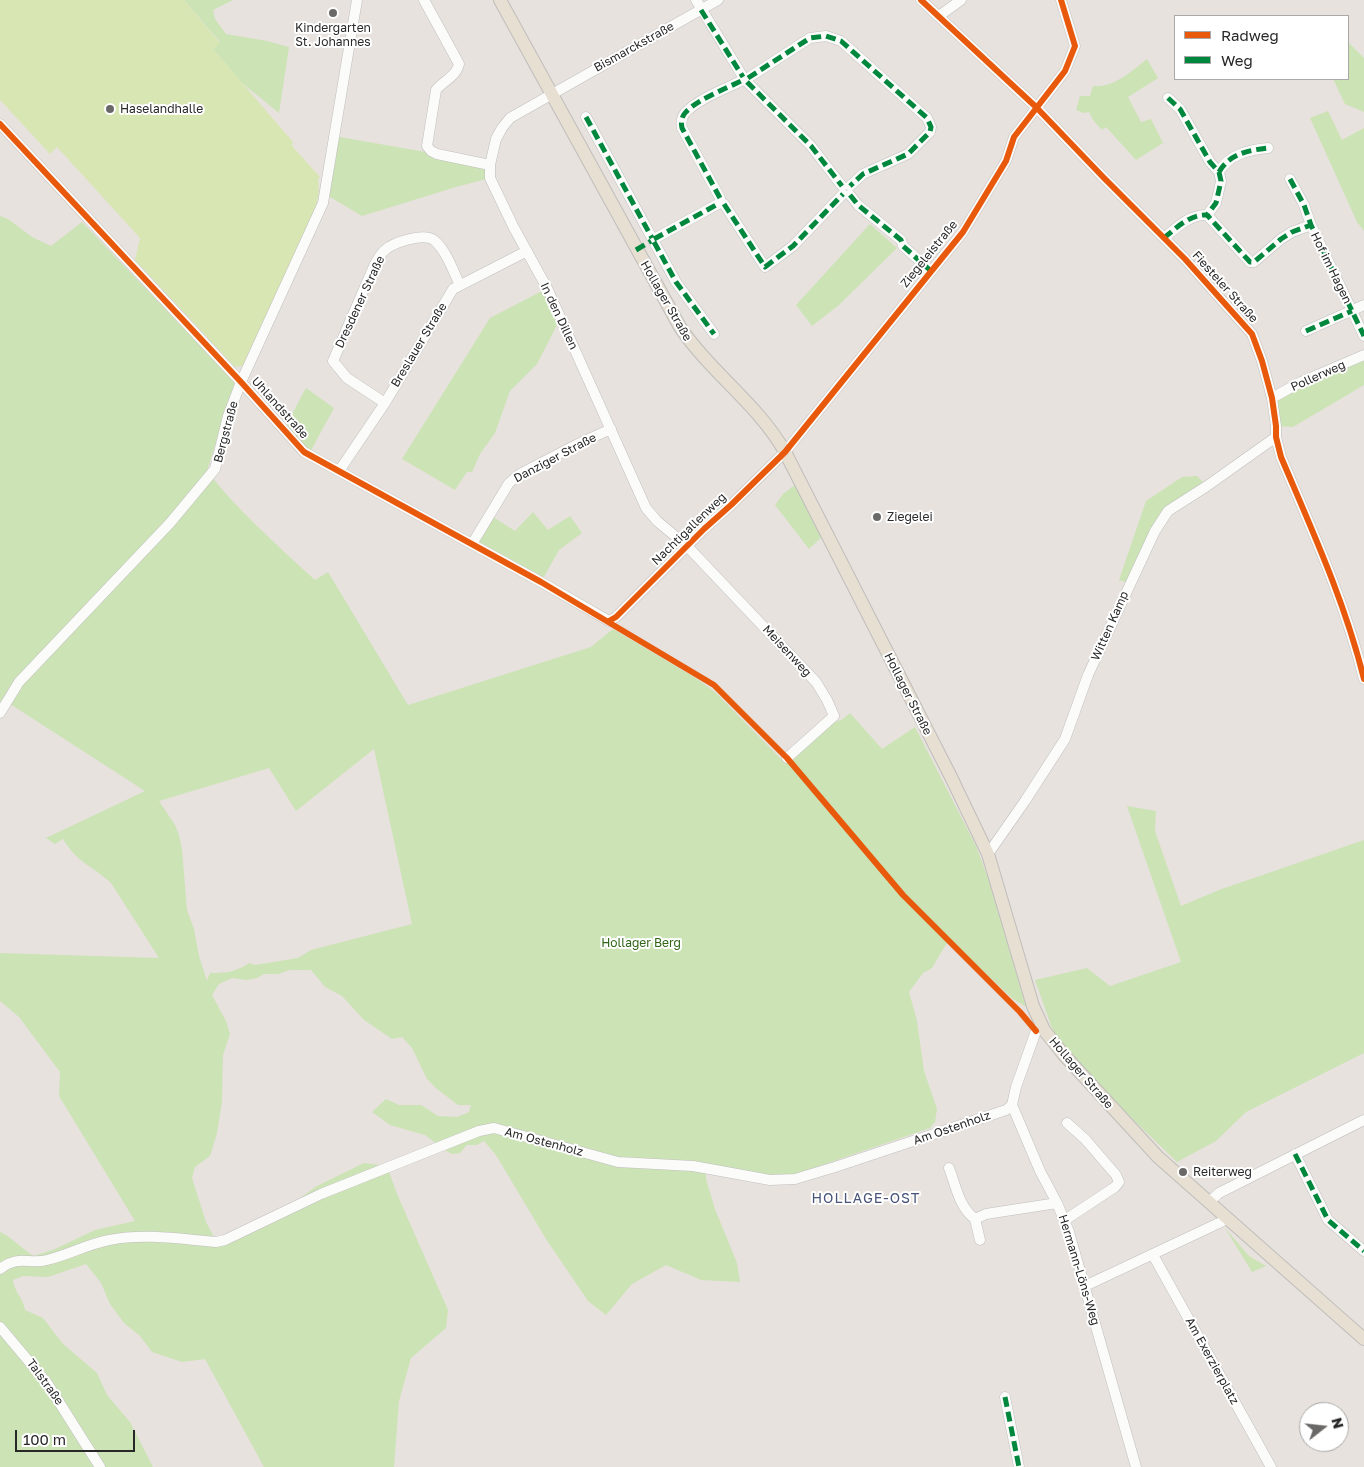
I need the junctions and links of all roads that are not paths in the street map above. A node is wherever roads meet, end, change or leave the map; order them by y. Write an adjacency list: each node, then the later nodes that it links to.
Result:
1 (357, 0): 37 (street, Bergstraße)
2 (424, 0): 18 (street)
3 (500, 0): 12 (main road, Hollager Straße)
4 (696, 0): 9 (street)
5 (718, 0): 9 (street, Bismarckstraße)
6 (921, 0): 10 (street, Fiesteler Straße)
7 (961, 0): 10 (street)
8 (1061, 0): 14 (street, Ziegeleistraße)
9 (701, 10): 11 (street); 12 (street, Bismarckstraße)
10 (938, 16): 14 (street, Fiesteler Straße)
11 (745, 80): 21 (street); 21 (street); 22 (street)
12 (550, 94): 18 (street, In den Dillen); 27 (main road, Hollager Straße)
13 (1168, 98): 19 (street)
14 (1036, 107): 25 (street, Fiesteler Straße); 29 (street, Ziegeleistraße)
15 (586, 117): 26 (street)
16 (0, 124): 37 (street, Uhlandstraße)
17 (1268, 148): 19 (street)
18 (490, 165): 28 (street, In den Dillen)
19 (1219, 172): 23 (street)
20 (1290, 179): 24 (street, Hof im Hagen)
21 (846, 190): 22 (street); 29 (street)
22 (721, 202): 26 (street)
23 (1207, 215): 24 (street, Hof im Hagen); 25 (street)
24 (1311, 225): 32 (street, Hof im Hagen)
25 (1164, 238): 38 (street, Fiesteler Straße)
26 (653, 240): 27 (street); 34 (street)
27 (636, 250): 42 (main road, Hollager Straße)
28 (527, 251): 30 (street, Breslauer Straße); 40 (street, In den Dillen)
29 (932, 271): 42 (street, Ziegeleistraße)
30 (460, 285): 39 (street, Breslauer Straße); 39 (street, Dresdener Straße)
31 (1364, 305): 32 (street, Hof im Hagen)
32 (1352, 311): 33 (street, Hof im Hagen); 35 (street, Hof im Hagen)
33 (1306, 331)
34 (714, 334)
35 (1364, 336)
36 (1364, 355): 38 (street, Pollerweg)
37 (241, 382): 43 (street, Uhlandstraße); 48 (street, Bergstraße)
38 (1272, 398): 41 (street, Fiesteler Straße)
39 (384, 402): 43 (street, Breslauer Straße)
40 (611, 429): 44 (street, Danziger Straße); 45 (street, In den Dillen)
41 (1276, 436): 47 (street, Fiesteler Straße); 50 (street, Witten Kamp)
42 (785, 452): 45 (street, Nachtigallenweg); 50 (main road, Hollager Straße)
43 (340, 471): 44 (street, Uhlandstraße)
44 (472, 544): 46 (street, Uhlandstraße)
45 (687, 546): 46 (street, Nachtigallenweg); 49 (street, Meisenweg)
46 (609, 622)
47 (1364, 679)
48 (0, 713)
49 (787, 758)
50 (988, 854): 51 (main road, Hollager Straße)
51 (1042, 1026): 52 (street); 58 (main road, Hollager Straße)
52 (1012, 1105): 57 (street, Hermann-Löns-Weg); 65 (street, Am Ostenholz)
53 (1364, 1120): 55 (street)
54 (1067, 1123): 61 (street)
55 (1295, 1154): 58 (street); 63 (street)
56 (949, 1168): 60 (street)
57 (1057, 1202): 60 (street); 61 (street, Hermann-Löns-Weg)
58 (1209, 1202): 59 (main road, Hollager Straße)
59 (1226, 1218): 64 (street); 68 (main road, Hollager Straße)
60 (975, 1219): 62 (street)
61 (1065, 1220): 66 (street, Hermann-Löns-Weg)
62 (980, 1240)
63 (1364, 1251)
64 (1152, 1255): 66 (street); 73 (street, Am Exerzierplatz)
65 (0, 1269)
66 (1085, 1286): 72 (street, Hermann-Löns-Weg)
67 (0, 1327): 70 (street, Talstraße)
68 (1364, 1339)
69 (1004, 1397): 71 (street)
70 (100, 1467)
71 (1019, 1467)
72 (1136, 1467)
73 (1271, 1467)

